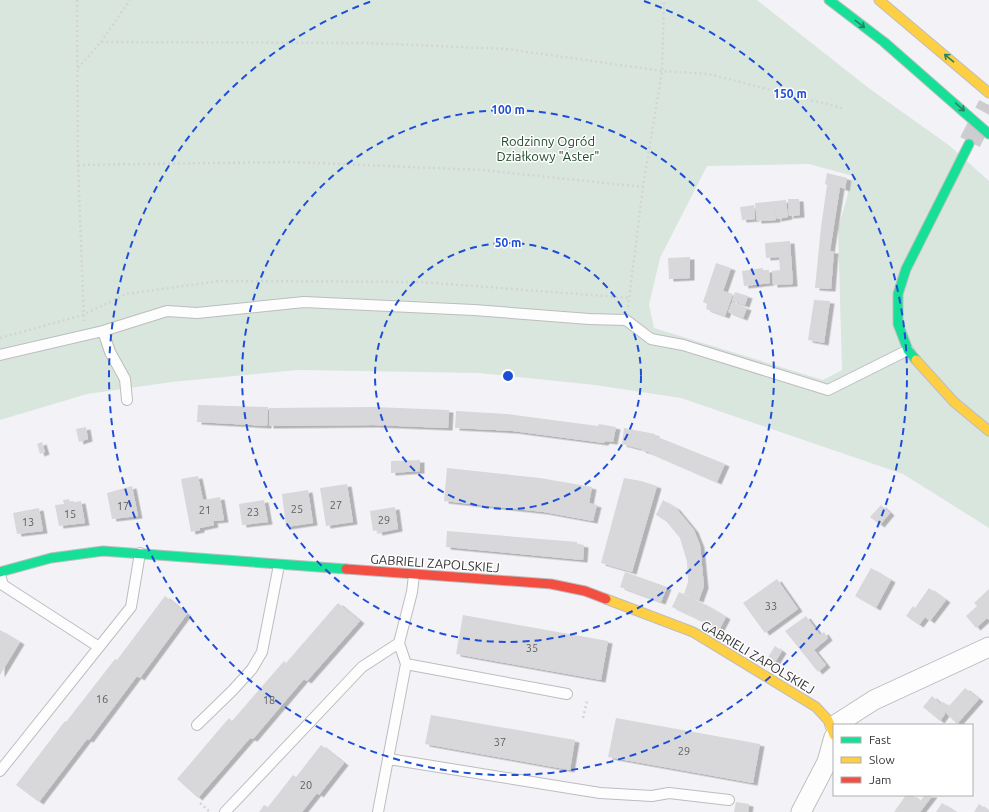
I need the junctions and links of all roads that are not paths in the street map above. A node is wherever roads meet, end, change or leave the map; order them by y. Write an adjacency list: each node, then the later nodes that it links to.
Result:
1 (829, 0): 4 (main road, one-way to 4)
2 (879, 0): 3 (main road, one-way to 2)
3 (989, 93)
4 (989, 134)
5 (969, 144): 7 (main road)
6 (103, 331): 7 (lane); 8 (lane); 9 (lane)
7 (908, 350): 10 (main road)
8 (0, 355)
9 (127, 400)
10 (989, 431)
11 (140, 553): 12 (main road, GABRIELI ZAPOLSKIEJ); 13 (main road, GABRIELI ZAPOLSKIEJ); 17 (lane)
12 (279, 564): 14 (main road, GABRIELI ZAPOLSKIEJ); 22 (lane)
13 (0, 572)
14 (414, 575): 16 (lane); 23 (main road, GABRIELI ZAPOLSKIEJ)
15 (0, 576): 17 (lane)
16 (399, 643): 19 (lane); 29 (lane)
17 (99, 647): 26 (lane)
18 (989, 647): 21 (street)
19 (406, 664): 20 (lane); 25 (lane)
20 (567, 694)
21 (842, 724)
22 (197, 725)
23 (833, 728)
24 (833, 735): 28 (street)
25 (389, 759): 27 (lane); 30 (lane)
26 (0, 771)
27 (729, 800)
28 (806, 810)
29 (225, 812)
30 (378, 812)

